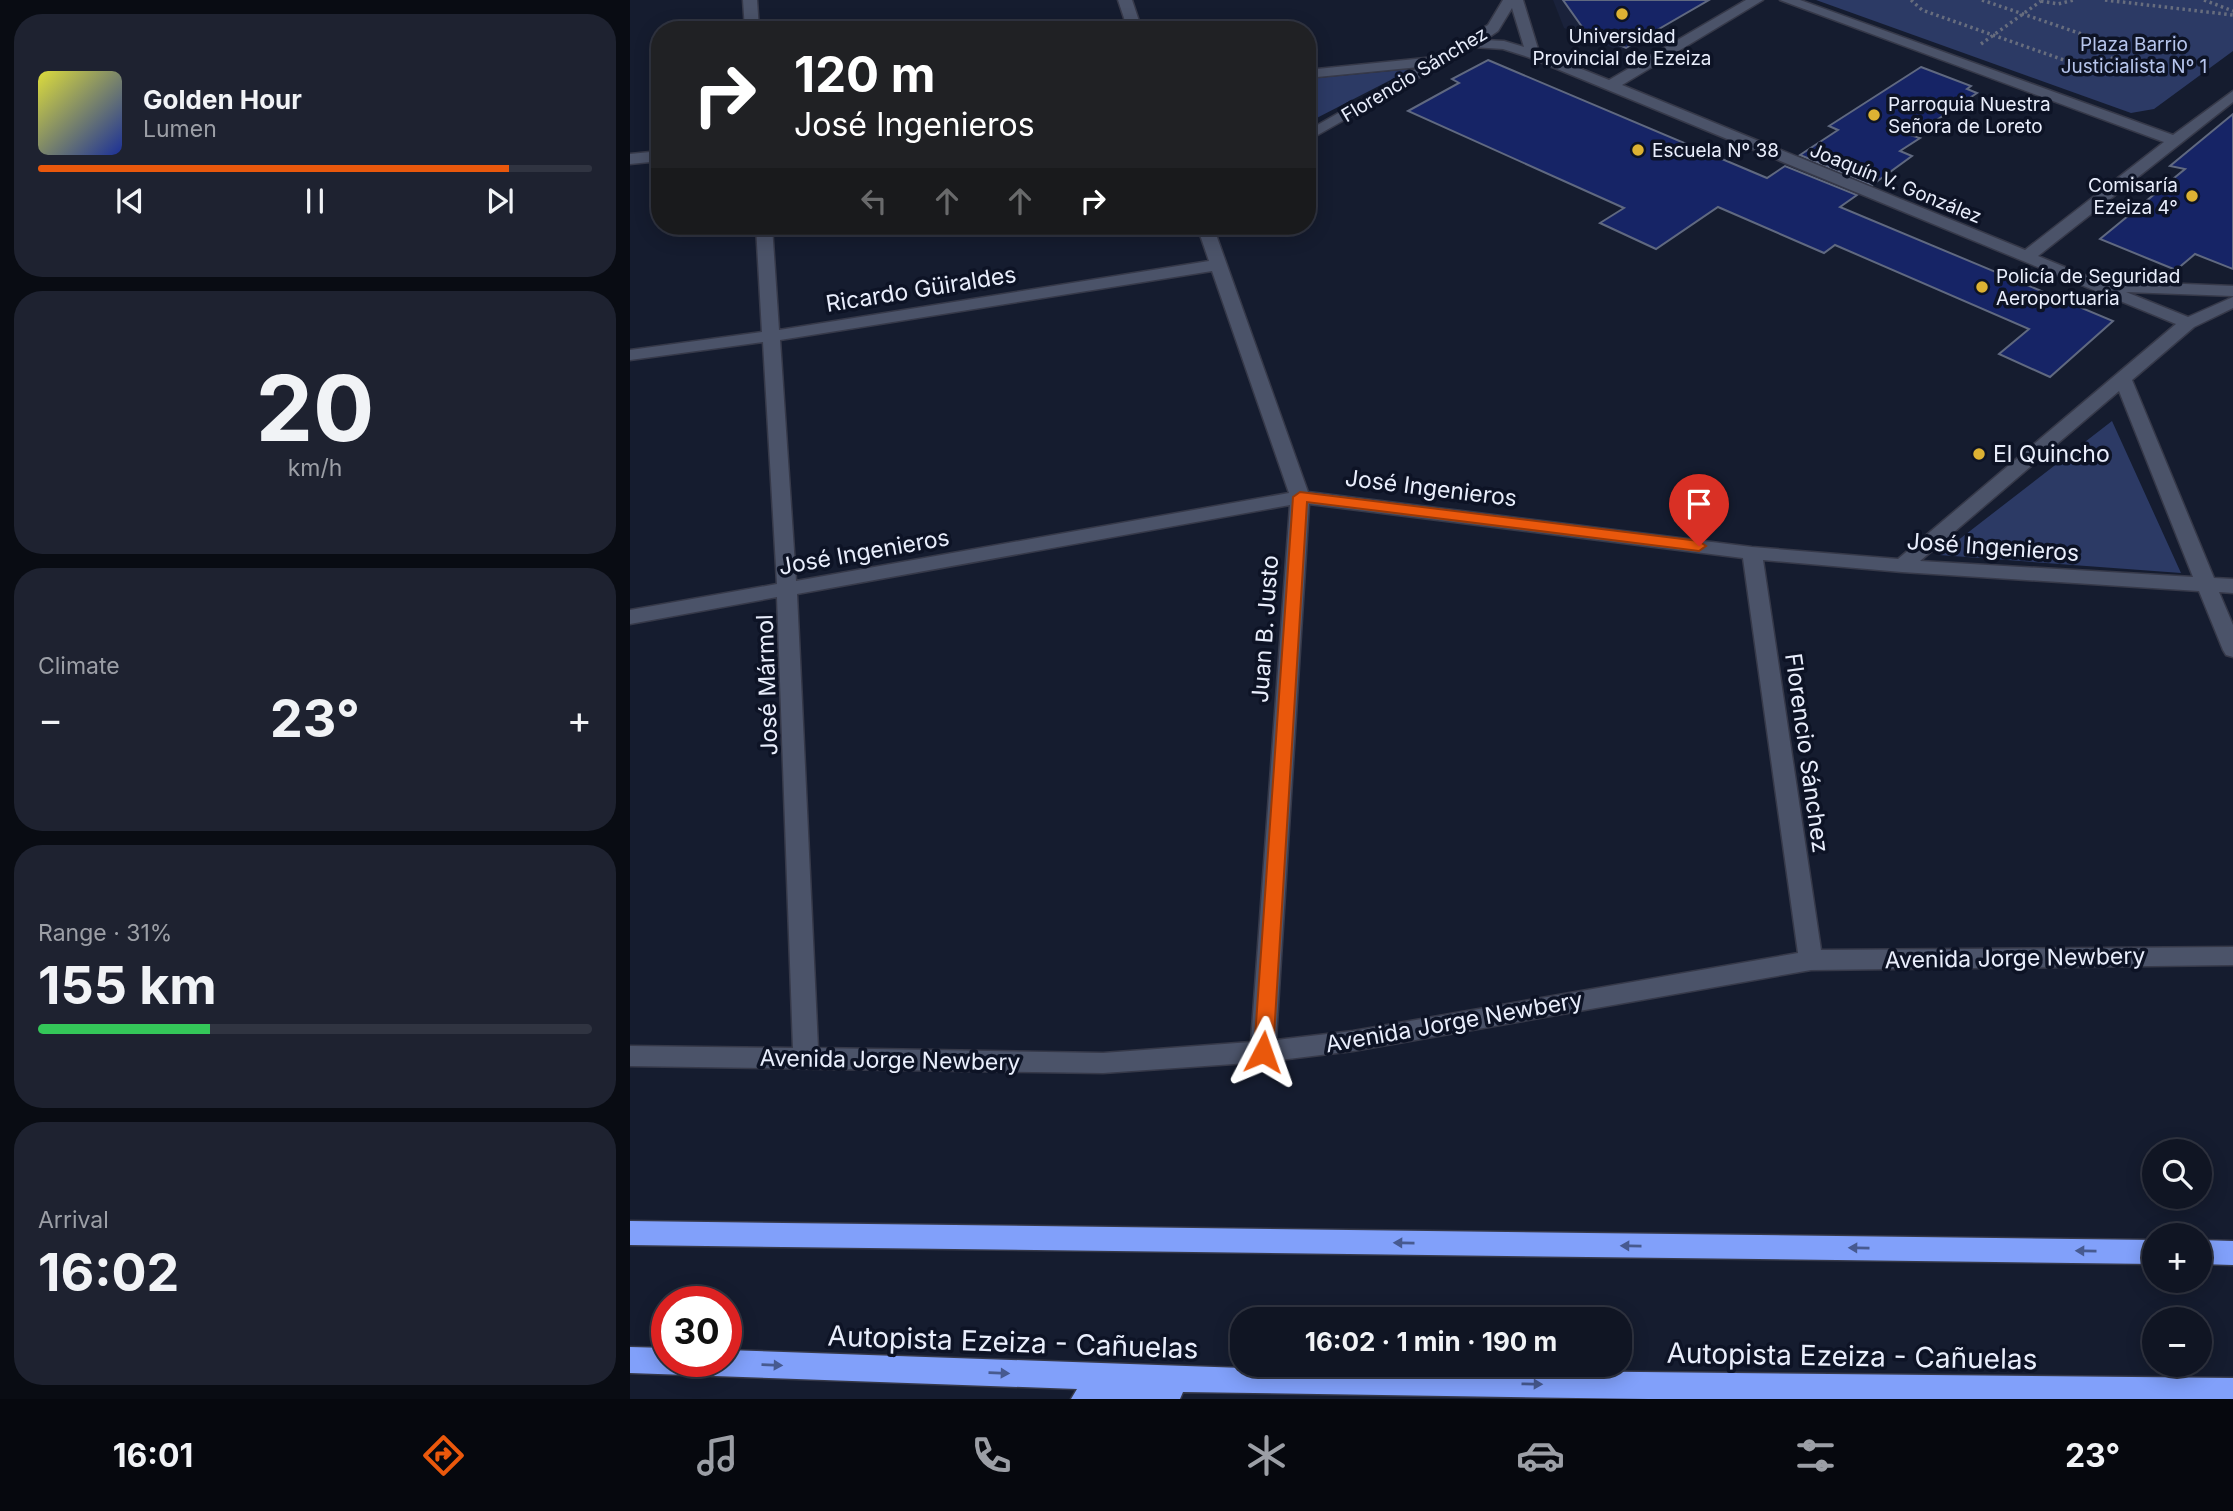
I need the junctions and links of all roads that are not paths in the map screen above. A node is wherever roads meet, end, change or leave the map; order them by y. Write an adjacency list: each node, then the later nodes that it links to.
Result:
1 (750, 0): 6 (street)
2 (1125, 0): 7 (street)
3 (1513, 0): 8 (street, Florencio Sánchez); 9 (street, Florencio Sánchez)
4 (1756, 0): 12 (street)
5 (1787, 0): 15 (street)
6 (751, 21)
7 (1132, 21)
8 (1470, 43): 9 (street, Joaquín V. González); 10 (street, Florencio Sánchez)
9 (1533, 54): 12 (street, Joaquín V. González)
10 (1441, 60): 11 (street); 14 (street, Florencio Sánchez)
11 (1316, 73)
12 (1610, 86): 20 (street, Joaquín V. González)
13 (2233, 95): 15 (street)
14 (1316, 132)
15 (2176, 141): 20 (street)
16 (651, 157): 17 (street)
17 (630, 159)
18 (765, 235): 26 (street, José Mármol)
19 (1208, 235): 21 (street, Juan B. Justo)
20 (2026, 257): 22 (street, Joaquín V. González)
21 (1218, 265): 26 (street, Ricardo Güiraldes); 29 (street, Juan B. Justo)
22 (2101, 286): 23 (street); 25 (street, Joaquín V. González)
23 (2233, 291)
24 (2233, 302): 25 (street)
25 (2188, 323): 28 (street)
26 (771, 336): 27 (street, Ricardo Güiraldes); 34 (street, José Mármol)
27 (630, 355)
28 (2123, 380): 31 (street); 32 (street)
29 (1300, 497): 30 (street, José Ingenieros); 34 (street, José Ingenieros); 39 (street, Juan B. Justo)
30 (1752, 552): 31 (street, José Ingenieros); 38 (street, Florencio Sánchez)
31 (1902, 566): 32 (street, José Ingenieros)
32 (2209, 586): 33 (street, José Ingenieros); 36 (street)
33 (2233, 586)
34 (788, 591): 35 (street, José Ingenieros); 41 (street, José Mármol)
35 (630, 617)
36 (2233, 650)
37 (2233, 956): 38 (street, Avenida Jorge Newbery)
38 (1811, 960): 39 (street, Avenida Jorge Newbery)
39 (1263, 1052): 41 (street, Avenida Jorge Newbery)
40 (630, 1056): 41 (street, Avenida Jorge Newbery)
41 (806, 1059)
42 (630, 1218): 44 (highway)
43 (630, 1233): 44 (highway)
44 (730, 1236): 45 (highway, one-way to 44)
45 (2142, 1252)
46 (2212, 1252): 47 (highway)
47 (2233, 1253)
48 (630, 1360): 49 (highway, Autopista Ezeiza - Cañuelas, one-way to 49)
49 (1243, 1381): 50 (highway, Autopista Ezeiza - Cañuelas, one-way to 50); 51 (highway)
50 (2233, 1392)
51 (1085, 1399)

